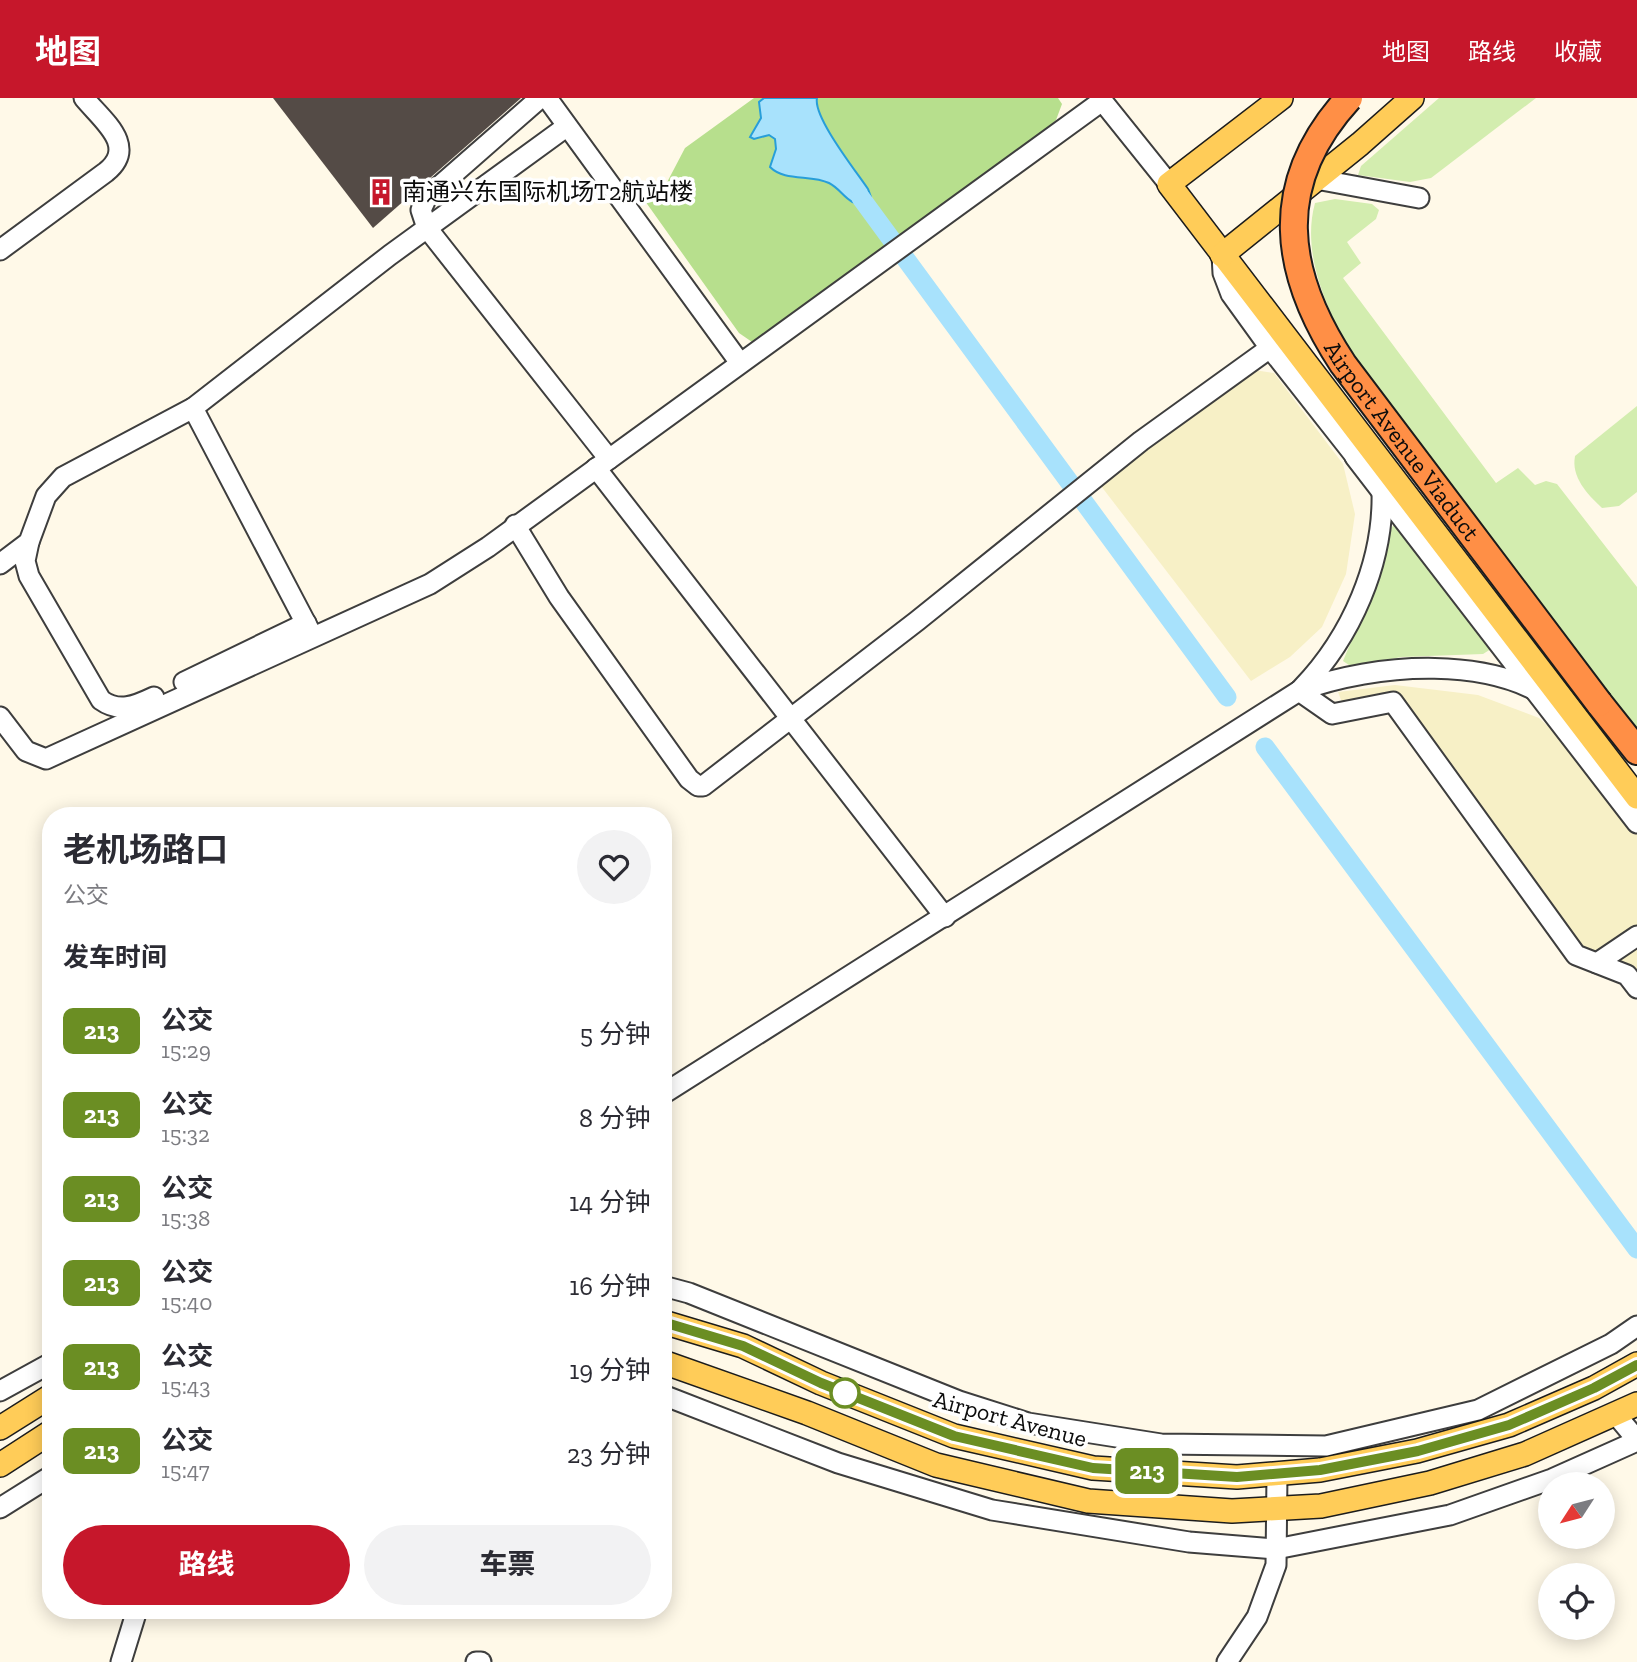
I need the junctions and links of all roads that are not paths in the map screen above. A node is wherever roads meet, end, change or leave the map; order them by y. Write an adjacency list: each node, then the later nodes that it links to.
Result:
1 (84, 98): 15 (street)
2 (540, 98): 14 (street)
3 (547, 98): 9 (street)
4 (1281, 98): 12 (main road)
5 (1338, 98): 10 (highway, bridge)
6 (1349, 98): 10 (highway, Airport Avenue Viaduct, bridge)
7 (1412, 98): 11 (main road)
8 (1101, 99): 12 (street); 18 (street)
9 (566, 127): 14 (street); 18 (street)
10 (1315, 143): 30 (highway, Airport Avenue Viaduct, bridge)
11 (1316, 179): 13 (street); 16 (main road)
12 (1169, 184): 16 (main road)
13 (1419, 198)
14 (427, 228): 19 (street); 21 (street)
15 (0, 250)
16 (1222, 255): 17 (street); 20 (main road)
17 (1270, 348): 20 (street); 32 (street)
18 (740, 363): 21 (street)
19 (192, 408): 25 (street); 27 (street)
20 (1360, 449): 22 (street); 23 (main road)
21 (602, 464): 24 (street); 32 (street)
22 (1382, 489): 23 (street); 28 (street); 29 (street)
23 (1412, 504): 33 (main road)
24 (515, 526): 27 (street); 32 (street)
25 (29, 542): 26 (street); 27 (street)
26 (0, 564)
27 (310, 631): 31 (street)
28 (1533, 687): 29 (street); 33 (street); 37 (street)
29 (1299, 691): 38 (street); 40 (street)
30 (1598, 703): 34 (highway, Airport Avenue Viaduct); 35 (main road)
31 (0, 717)
32 (790, 718): 38 (street)
33 (1584, 727): 36 (main road)
34 (1637, 751)
35 (1637, 774)
36 (1637, 797)
37 (1637, 822)
38 (944, 917): 42 (street)
39 (1637, 936): 40 (street)
40 (1597, 963): 41 (street)
41 (1634, 977)
42 (672, 1087)
43 (672, 1289): 45 (street)
44 (672, 1325): 57 (main road, Airport Avenue)
45 (1637, 1326)
46 (1637, 1364): 57 (main road, Airport Avenue)
47 (672, 1365): 60 (main road)
48 (42, 1368): 49 (street)
49 (0, 1391)
50 (672, 1398): 61 (street)
51 (42, 1402): 53 (main road)
52 (1627, 1410): 55 (street); 60 (main road)
53 (0, 1428)
54 (42, 1438): 56 (main road)
55 (1637, 1440): 61 (street)
56 (0, 1465)
57 (1277, 1474): 60 (street)
58 (42, 1482): 59 (street)
59 (0, 1508)
60 (1279, 1508): 61 (street)
61 (1276, 1549): 64 (street)
62 (135, 1619): 63 (street)
63 (121, 1662)
64 (1227, 1662)

